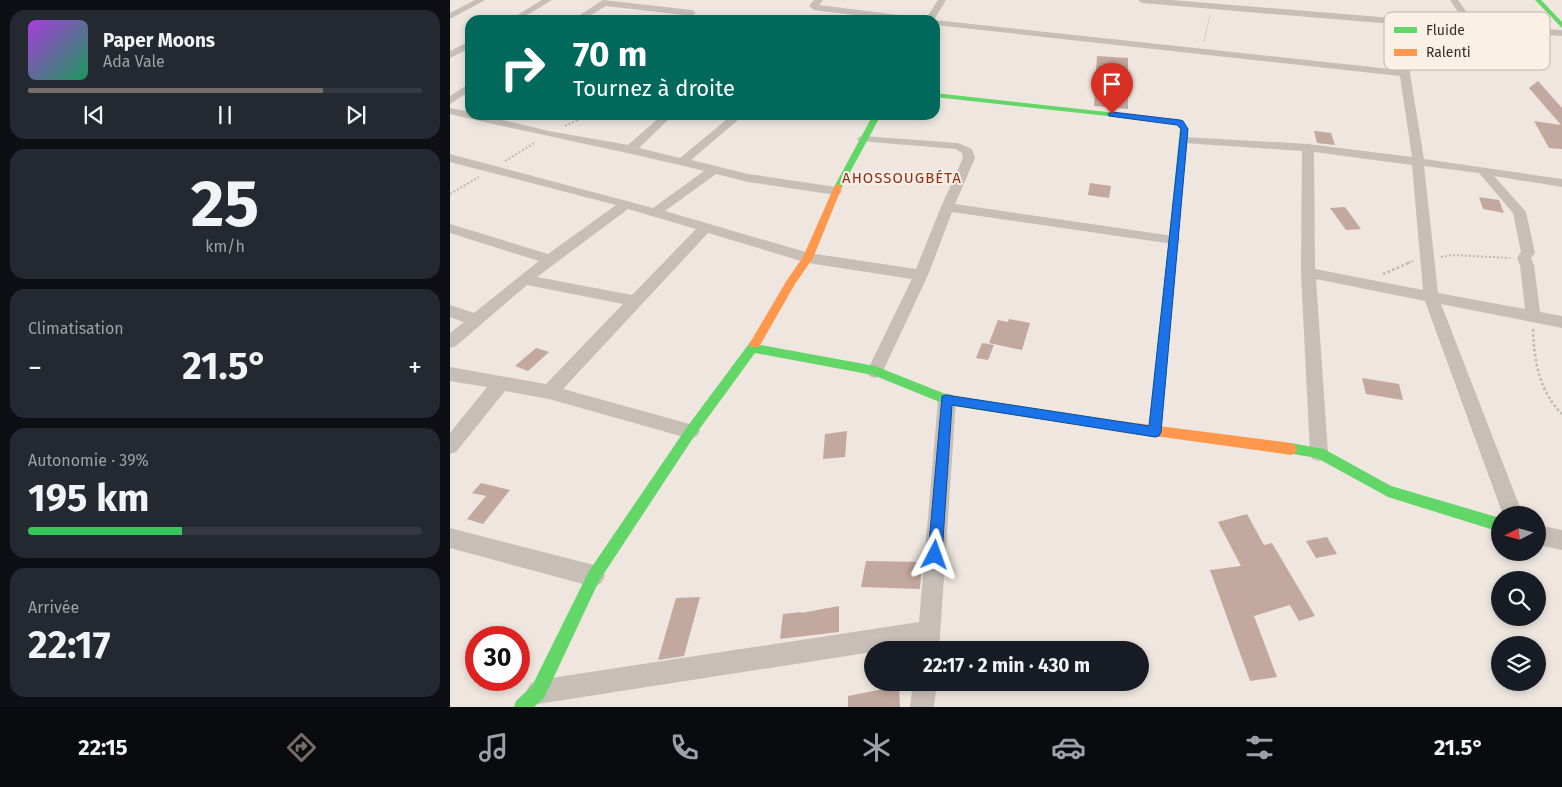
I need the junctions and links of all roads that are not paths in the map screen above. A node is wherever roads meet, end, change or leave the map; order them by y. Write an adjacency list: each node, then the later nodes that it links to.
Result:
1 (481, 0): 21 (street)
2 (548, 0): 16 (street)
3 (819, 0): 19 (street)
4 (942, 0): 20 (street)
5 (1142, 0): 22 (street)
6 (1454, 0): 12 (street)
7 (1538, 0): 13 (street)
8 (1551, 0): 11 (street)
9 (607, 2): 10 (street); 17 (street)
10 (655, 8): 14 (street); 18 (street)
11 (1562, 11)
12 (1462, 12)
13 (1549, 12)
14 (692, 13)
15 (1550, 13): 24 (street)
16 (522, 15)
17 (585, 15)
18 (645, 15)
19 (852, 15)
20 (932, 15)
21 (450, 16)
22 (1384, 21)
23 (940, 23): 28 (street)
24 (1562, 26)
25 (465, 47): 26 (street)
26 (450, 56)
27 (1405, 70): 28 (street)
28 (1405, 74): 45 (street)
29 (450, 83): 30 (street)
30 (465, 86)
31 (465, 89): 33 (street)
32 (940, 96): 41 (street)
33 (450, 100)
34 (450, 111): 35 (street)
35 (465, 114)
36 (489, 120): 43 (street)
37 (663, 120): 43 (street)
38 (733, 120): 46 (street)
39 (874, 120): 40 (street)
40 (863, 139): 50 (street); 52 (street)
41 (1184, 140): 42 (street); 56 (street)
42 (1308, 148): 45 (street); 59 (street)
43 (631, 149): 46 (street)
44 (450, 158): 51 (street)
45 (1418, 161): 48 (street); 62 (street)
46 (682, 162): 47 (street)
47 (714, 169): 50 (street); 53 (street)
48 (1483, 170): 49 (street); 65 (street)
49 (1562, 183)
50 (836, 191): 57 (street)
51 (626, 204): 53 (street); 58 (street)
52 (947, 207): 56 (street); 60 (street)
53 (656, 212): 54 (street)
54 (706, 227): 57 (street); 63 (street)
55 (450, 228): 58 (street)
56 (1173, 240): 76 (street)
57 (808, 258): 60 (street); 69 (street)
58 (551, 260): 61 (street)
59 (1308, 273): 62 (street); 78 (street)
60 (922, 275): 70 (street)
61 (524, 279): 63 (street); 66 (street)
62 (1431, 297): 65 (street); 79 (street)
63 (634, 301): 73 (street)
64 (450, 311): 66 (street)
65 (1533, 316): 67 (street)
66 (476, 320): 68 (street)
67 (1562, 322)
68 (450, 342)
69 (753, 348): 70 (street); 75 (street)
70 (876, 371): 74 (street)
71 (450, 374): 72 (street)
72 (501, 383): 73 (street); 77 (street)
73 (549, 392): 75 (street)
74 (946, 400): 76 (street); 85 (street)
75 (691, 431): 84 (street)
76 (1155, 432): 78 (street)
77 (450, 446)
78 (1319, 453): 80 (street)
79 (1510, 506)
80 (1491, 522)
81 (1546, 537): 83 (street)
82 (450, 538): 84 (street)
83 (1562, 540)
84 (594, 576): 88 (street)
85 (929, 641)
86 (864, 651): 88 (street)
87 (924, 691): 89 (street)
88 (530, 700)
89 (922, 707)

